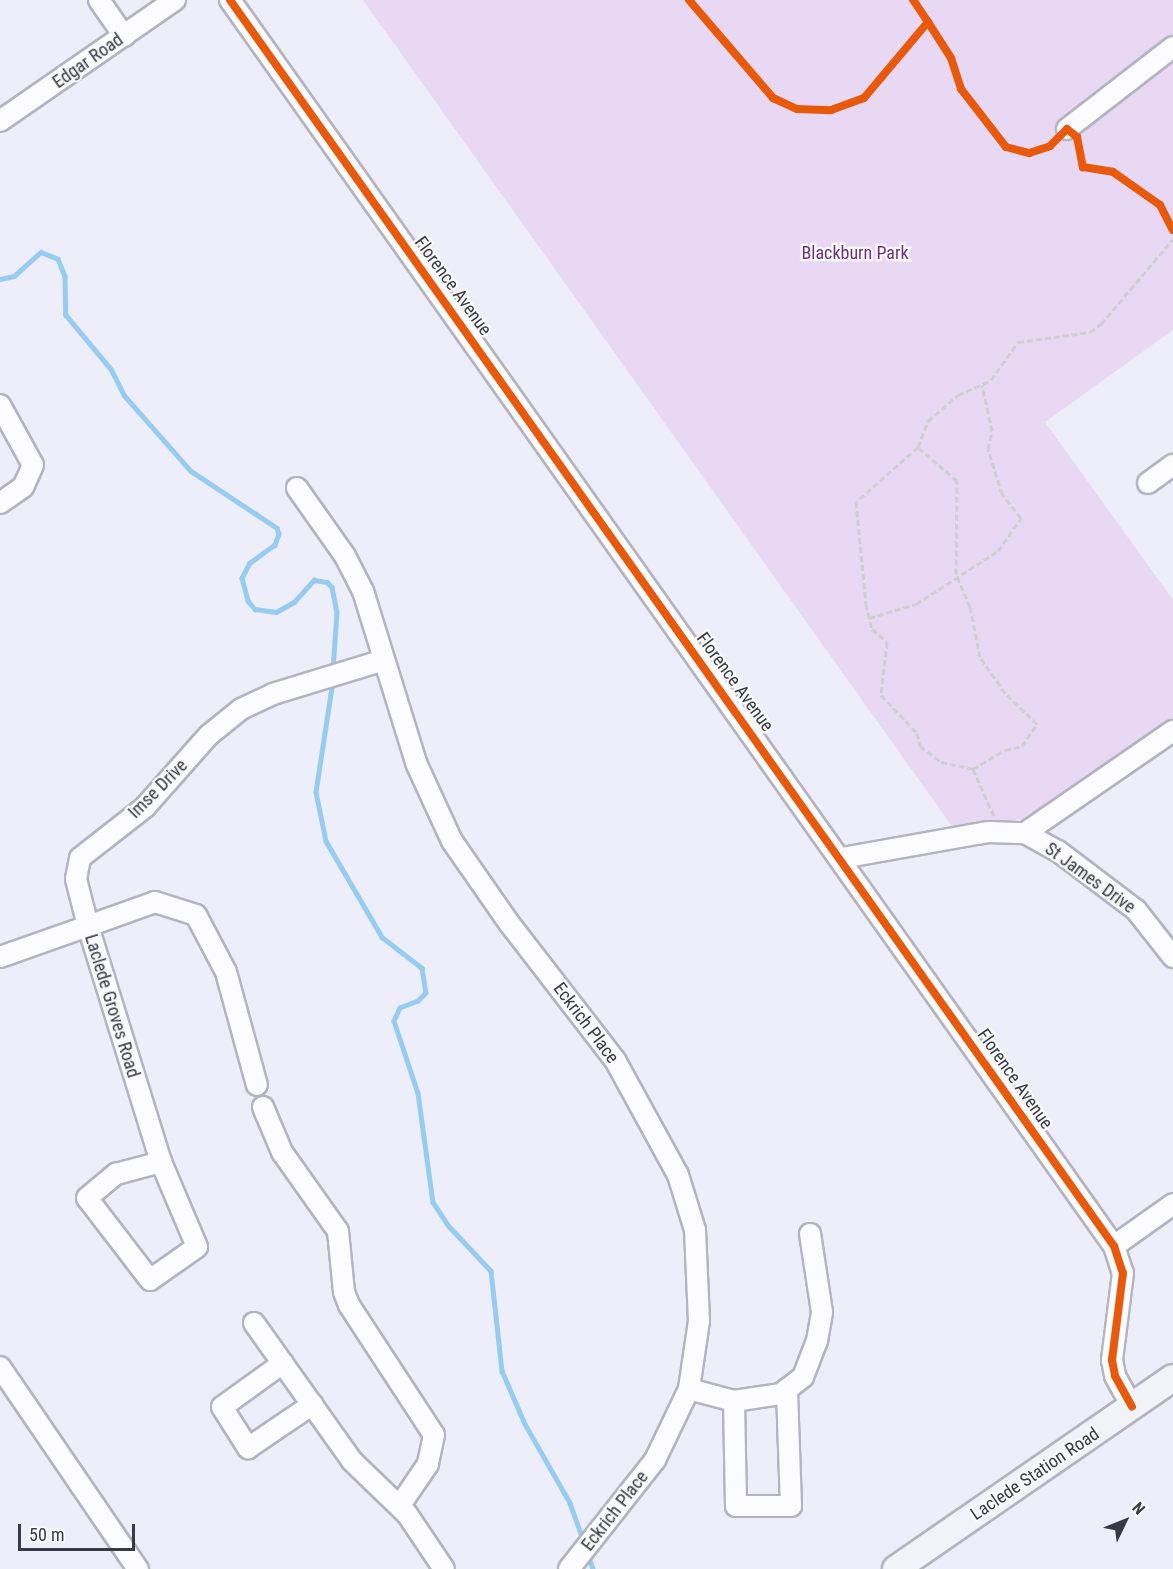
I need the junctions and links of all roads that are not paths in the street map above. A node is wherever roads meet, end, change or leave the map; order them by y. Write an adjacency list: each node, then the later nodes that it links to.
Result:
1 (99, 0): 4 (street)
2 (175, 0): 4 (street, Edgar Road)
3 (230, 0): 16 (street, Florence Avenue)
4 (124, 36): 6 (street, Edgar Road)
5 (1173, 47): 7 (street)
6 (0, 121)
7 (1067, 129)
8 (0, 405): 12 (street)
9 (1173, 465): 10 (street)
10 (1148, 483)
11 (297, 488): 13 (street, Eckrich Place)
12 (0, 503)
13 (384, 660): 17 (street, Imse Drive); 30 (street, Eckrich Place)
14 (1173, 731): 15 (street)
15 (1025, 833): 16 (street); 19 (street, St James Drive)
16 (842, 858): 25 (street, Florence Avenue)
17 (88, 926): 18 (street); 20 (street, Laclede Groves Road); 22 (street, Laclede Groves Road)
18 (0, 957)
19 (1173, 957)
20 (257, 1085)
21 (263, 1107): 35 (street)
22 (160, 1162): 22 (street, Laclede Groves Road)
23 (1173, 1204): 25 (street)
24 (810, 1234): 31 (street)
25 (1114, 1246): 34 (street, Florence Avenue)
26 (254, 1323): 27 (street)
27 (283, 1363): 33 (street); 33 (street)
28 (0, 1367): 37 (street)
29 (1173, 1378): 34 (main road, Laclede Station Road)
30 (689, 1389): 32 (street); 36 (street, Eckrich Place)
31 (787, 1389): 32 (street); 32 (street)
32 (734, 1401)
33 (313, 1404): 35 (street)
34 (1132, 1407): 39 (main road, Laclede Station Road)
35 (400, 1505): 38 (street)
36 (574, 1562)
37 (138, 1569)
38 (444, 1569)
39 (896, 1569)

